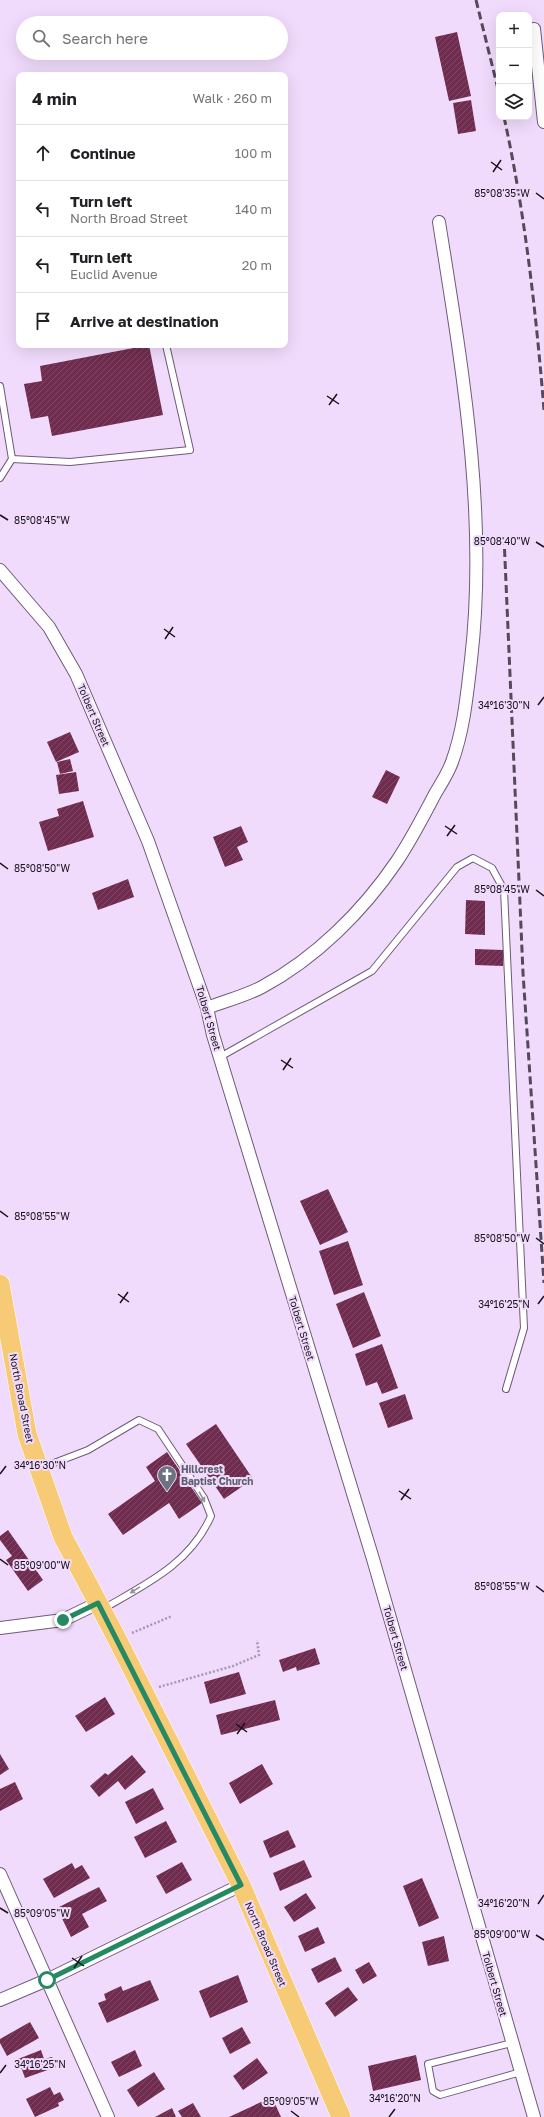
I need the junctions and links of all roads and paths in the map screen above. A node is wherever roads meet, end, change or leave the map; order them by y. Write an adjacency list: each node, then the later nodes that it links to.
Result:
1 (534, 29): 2 (street)
2 (544, 122)
3 (440, 222): 9 (street)
4 (167, 348): 6 (lane)
5 (0, 386): 6 (lane)
6 (12, 459): 7 (lane)
7 (0, 478)
8 (0, 570): 9 (street, Tolbert Street)
9 (207, 1008): 10 (street, Tolbert Street)
10 (220, 1057): 12 (lane); 24 (street, Tolbert Street)
11 (0, 1284): 13 (main road, North Broad Street)
12 (506, 1389)
13 (39, 1469): 14 (main road, North Broad Street); 14 (lane, one-way to 14)
14 (99, 1607): 16 (street); 17 (main road, North Broad Street)
15 (172, 1616): 17 (path)
16 (0, 1628)
17 (117, 1639): 19 (main road, North Broad Street)
18 (257, 1640): 19 (path)
19 (143, 1692): 21 (main road, North Broad Street)
20 (0, 1874): 22 (street)
21 (241, 1885): 22 (street); 27 (main road, North Broad Street)
22 (47, 1980): 23 (street); 26 (street)
23 (0, 2000)
24 (512, 2043): 25 (street, Tolbert Street); 25 (lane)
25 (520, 2072): 28 (street, Tolbert Street)
26 (108, 2117)
27 (341, 2117)
28 (534, 2117)

